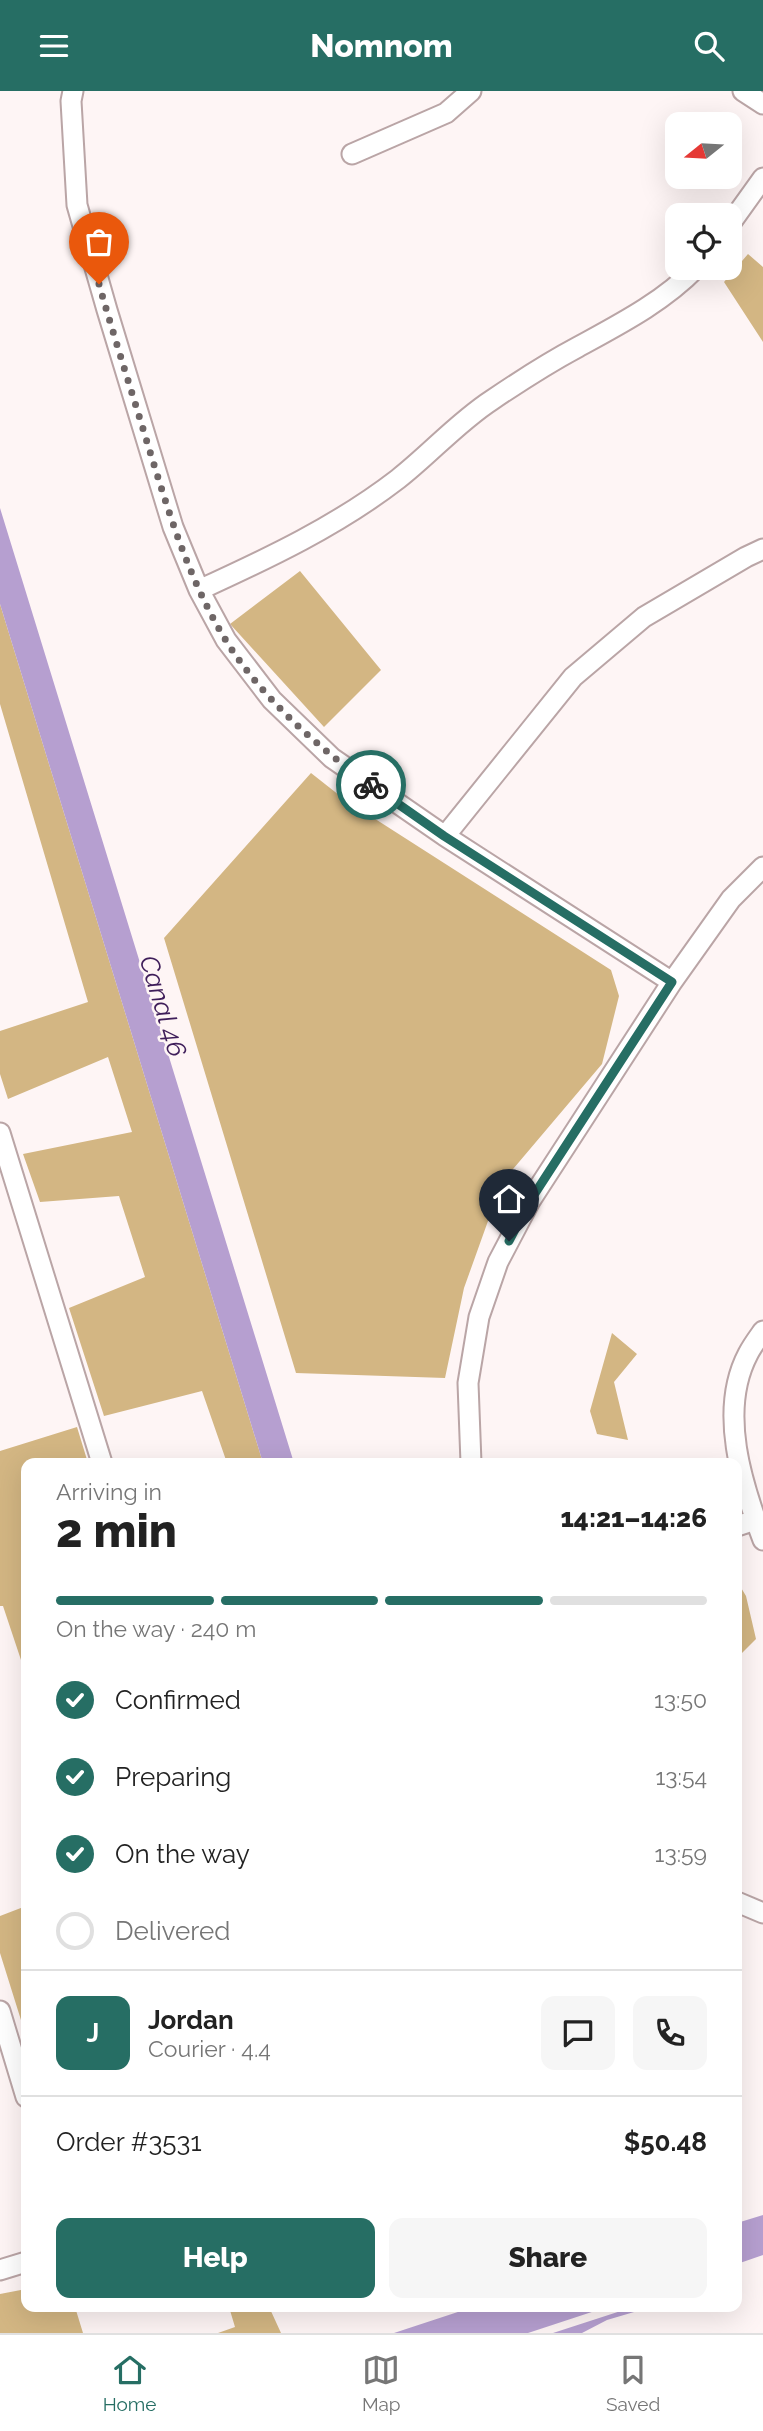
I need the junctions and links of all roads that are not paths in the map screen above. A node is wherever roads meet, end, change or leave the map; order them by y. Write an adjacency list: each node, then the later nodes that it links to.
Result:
1 (73, 91): 10 (street)
2 (471, 91): 5 (street)
3 (743, 91): 4 (street)
4 (763, 104)
5 (352, 154)
6 (763, 178): 7 (street)
7 (742, 207)
8 (685, 280): 10 (street)
9 (763, 549): 11 (street)
10 (199, 590): 11 (street)
11 (444, 836): 13 (street)
12 (763, 867): 13 (street)
13 (672, 982): 17 (street)
14 (0, 1133): 16 (street)
15 (763, 1331): 18 (street)
16 (100, 1458)
17 (471, 1458)
18 (737, 1458)
19 (742, 1495): 20 (street)
20 (746, 1523): 21 (street)
21 (763, 1540)
22 (742, 1904): 23 (street)
23 (763, 1913)
24 (0, 2011): 25 (street)
25 (21, 2080)
26 (21, 2264): 27 (street)
27 (0, 2270)

